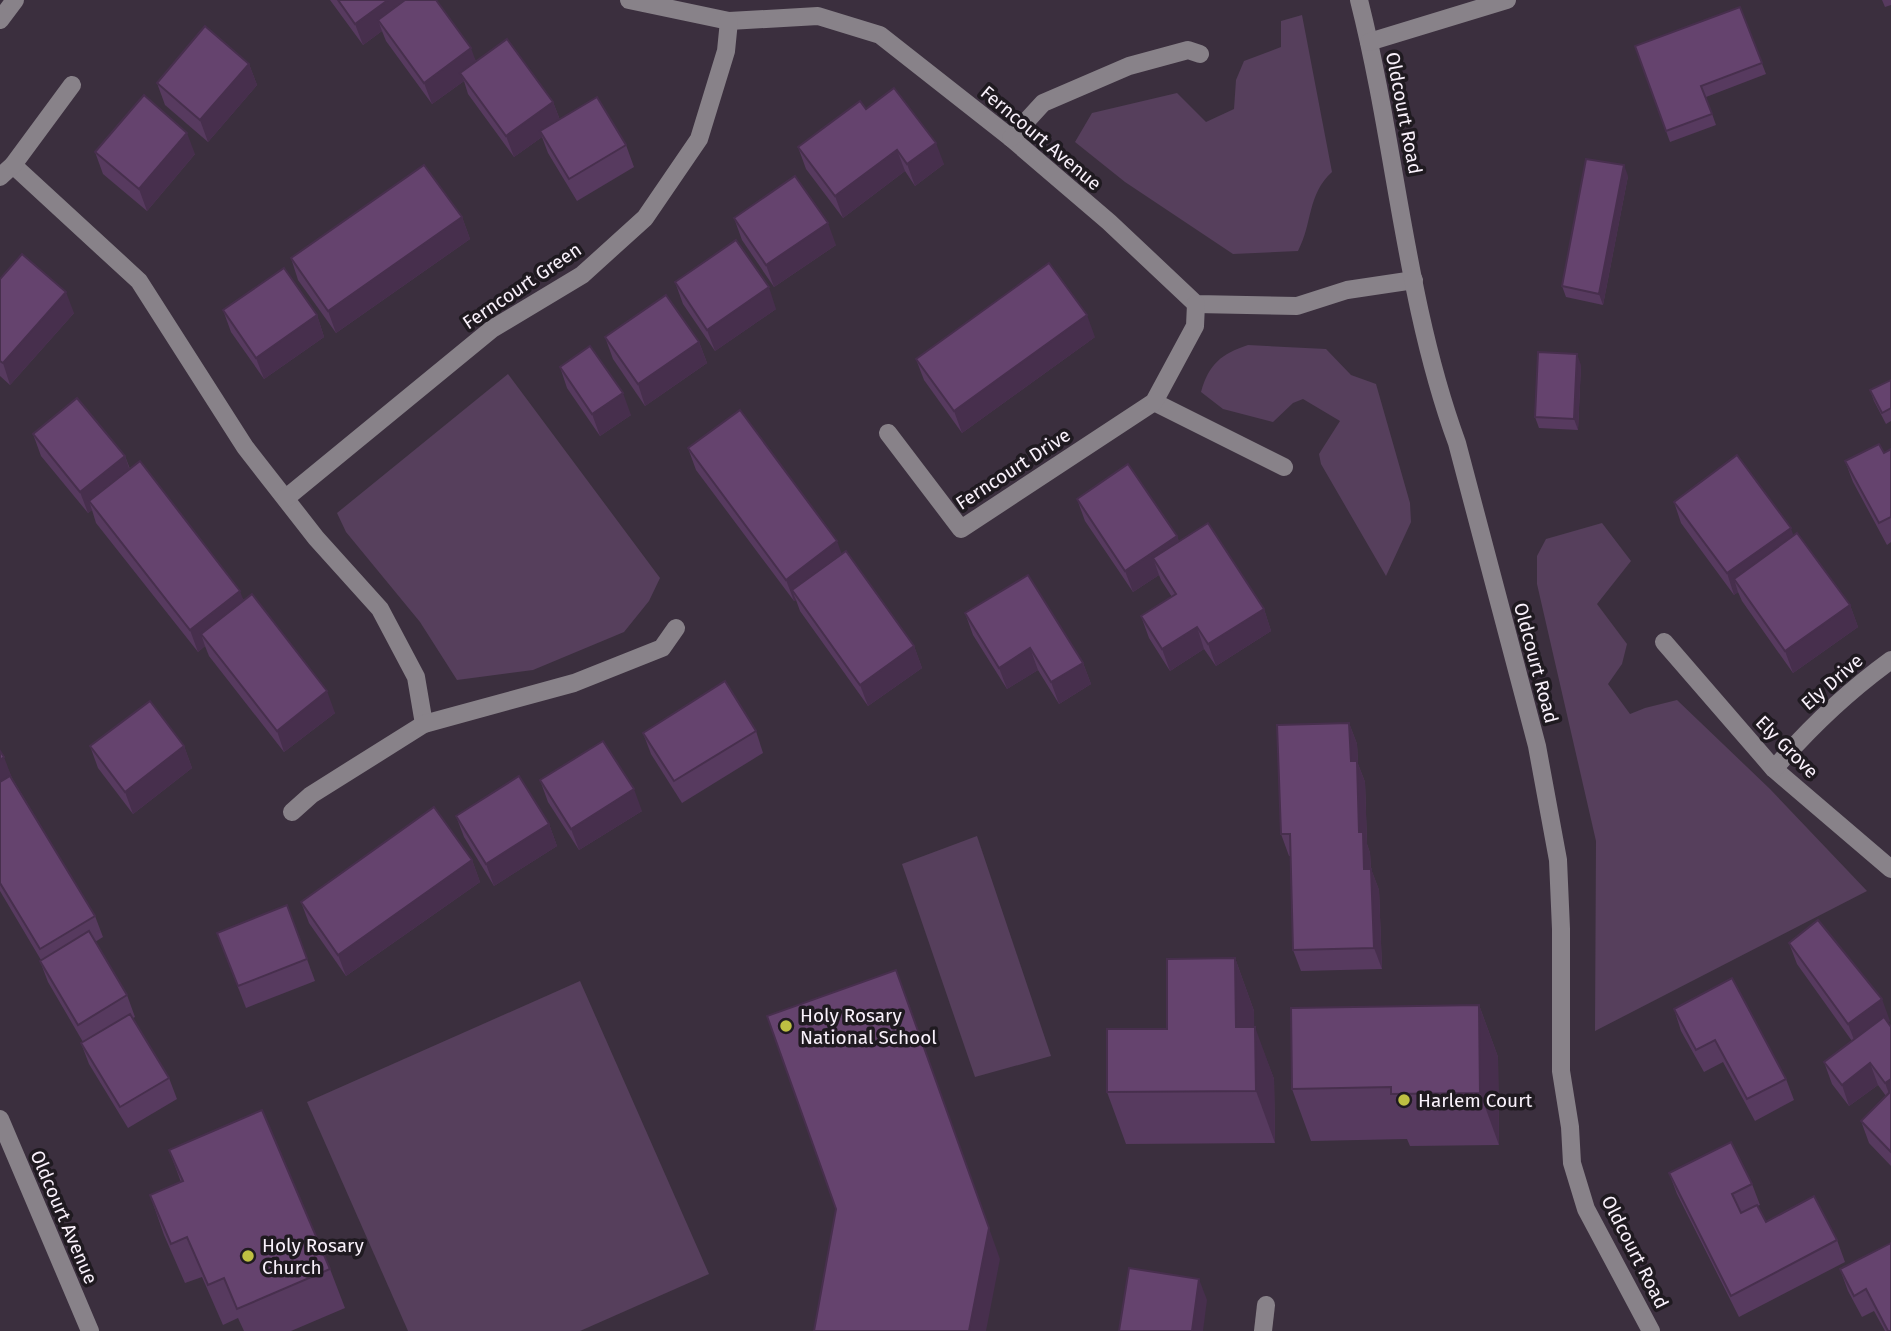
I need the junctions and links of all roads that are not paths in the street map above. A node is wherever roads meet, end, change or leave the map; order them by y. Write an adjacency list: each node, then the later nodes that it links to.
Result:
1 (15, 0): 5 (street)
2 (629, 0): 6 (street, Ferncourt Avenue)
3 (1359, 0): 7 (street, Oldcourt Road)
4 (1507, 0): 7 (street)
5 (0, 20)
6 (729, 21): 10 (street, Ferncourt Avenue); 17 (street, Ferncourt Green)
7 (1369, 42): 12 (street, Oldcourt Road)
8 (1200, 54): 10 (street)
9 (72, 85): 11 (street)
10 (1011, 138): 13 (street, Ferncourt Avenue)
11 (7, 171): 17 (street)
12 (1414, 280): 13 (street); 29 (street, Oldcourt Road)
13 (1196, 304): 14 (street, Ferncourt Drive)
14 (1154, 402): 15 (street, Ferncourt Drive); 16 (street)
15 (888, 433)
16 (1284, 467)
17 (286, 498): 21 (street)
18 (676, 628): 21 (street)
19 (1664, 642): 22 (street, Ely Grove)
20 (1891, 660): 22 (street, Ely Drive)
21 (424, 724): 23 (street)
22 (1774, 769): 24 (street, Ely Grove)
23 (292, 812)
24 (1891, 870)
25 (0, 1119): 27 (street, Oldcourt Avenue)
26 (1266, 1305): 28 (street)
27 (90, 1331)
28 (1263, 1331)
29 (1651, 1331)

